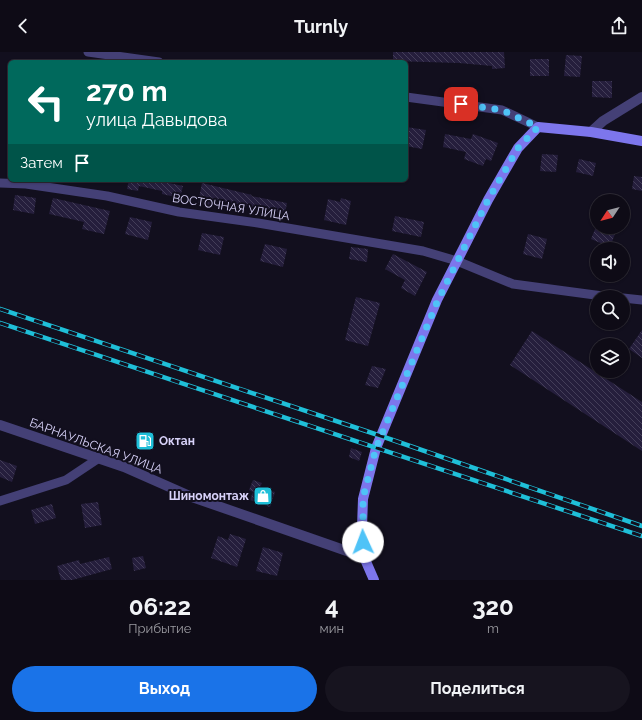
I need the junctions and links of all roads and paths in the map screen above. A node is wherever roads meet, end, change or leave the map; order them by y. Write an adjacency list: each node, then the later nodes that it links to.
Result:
1 (91, 52): 2 (street)
2 (145, 60)
3 (408, 97): 5 (street)
4 (642, 97): 6 (street)
5 (538, 127): 6 (main road); 9 (main road)
6 (591, 132): 7 (main road)
7 (642, 141)
8 (0, 183): 9 (street, ВОСТОЧНАЯ УЛИЦА)
9 (457, 261): 10 (street, ВОСТОЧНАЯ УЛИЦА); 16 (main road)
10 (590, 294)
11 (630, 299): 12 (street)
12 (642, 300)
13 (0, 425): 14 (street, БАРНАУЛЬСКАЯ УЛИЦА)
14 (99, 458): 15 (street); 16 (street, БАРНАУЛЬСКАЯ УЛИЦА)
15 (0, 501)
16 (364, 557): 17 (main road)
17 (374, 580)

